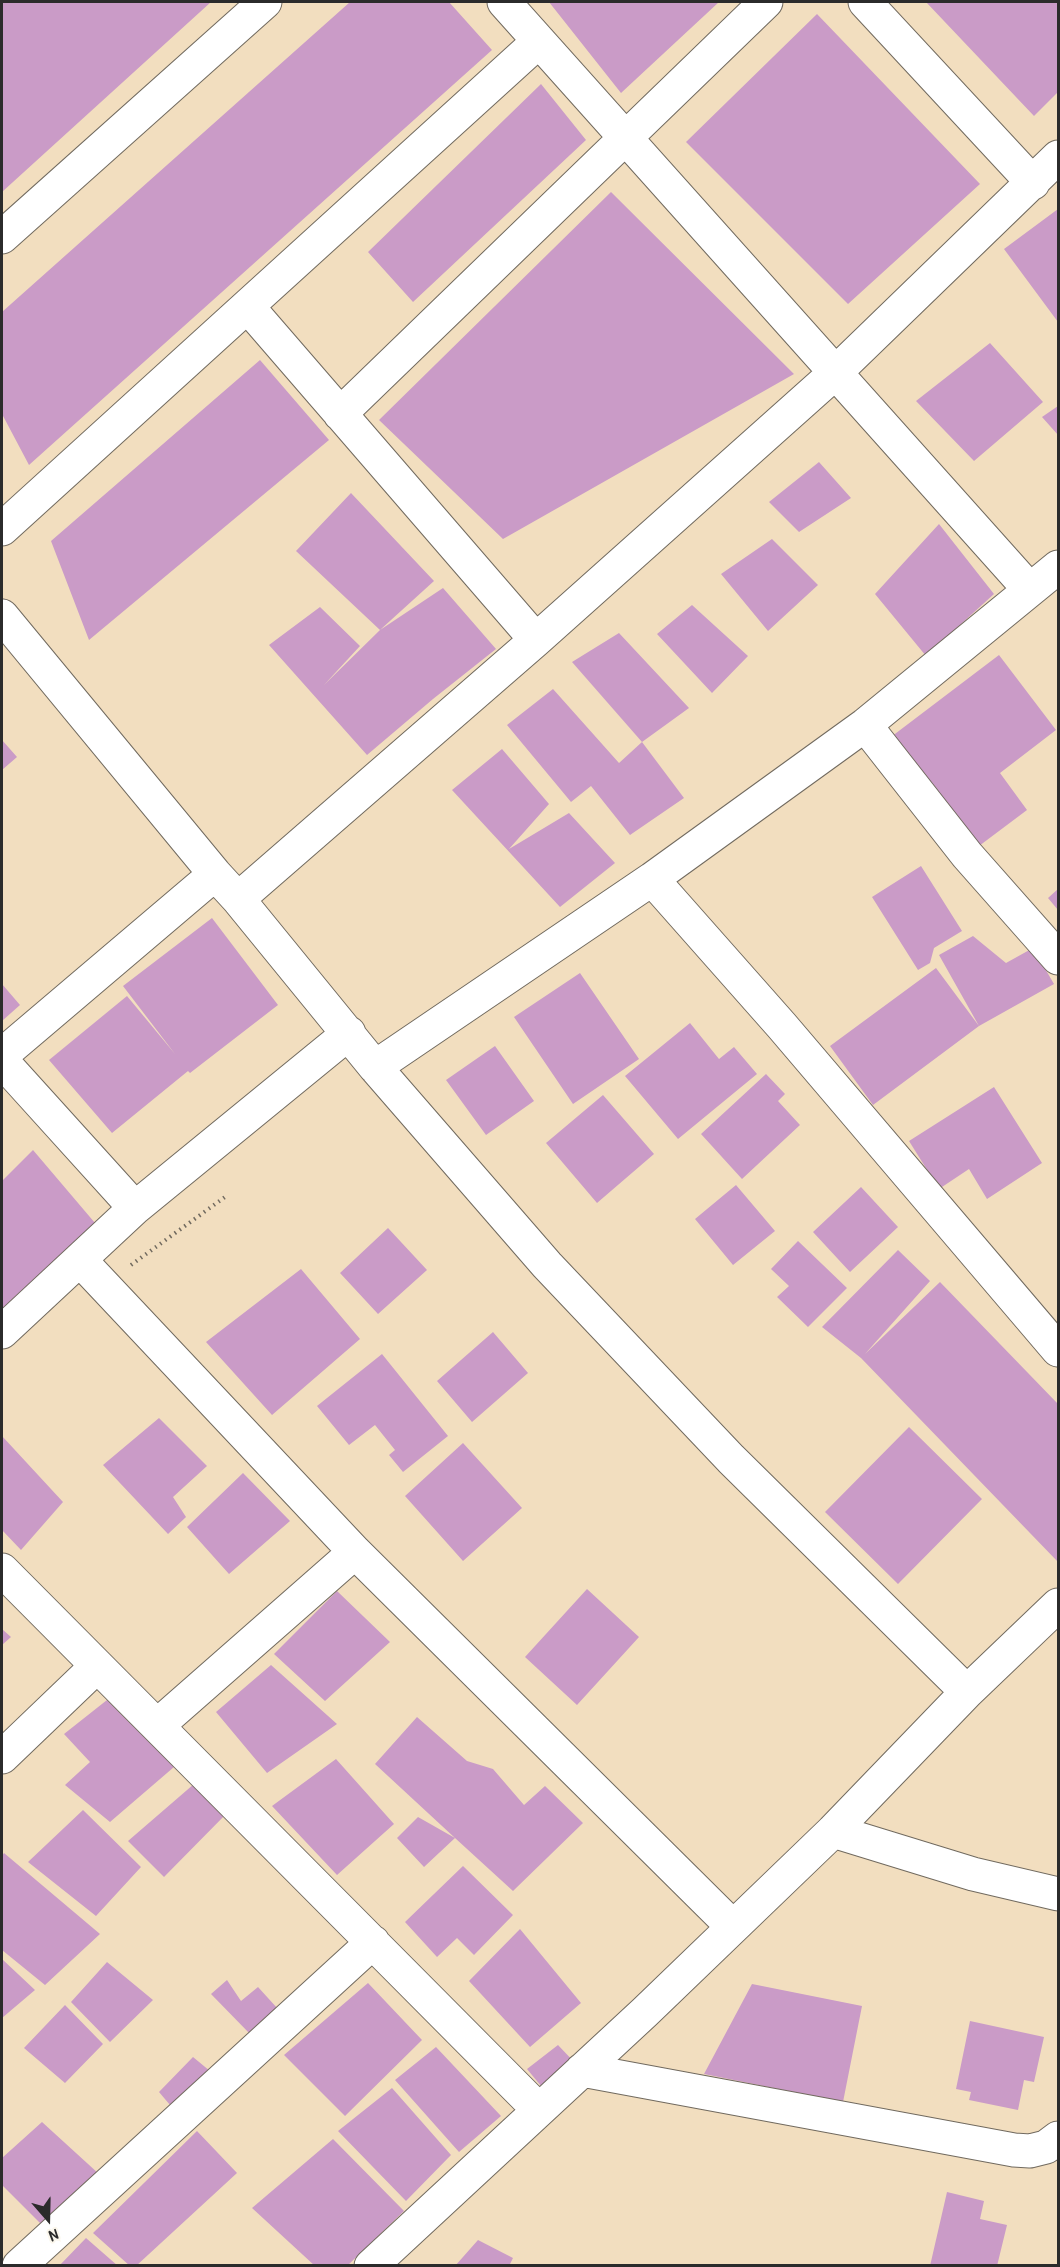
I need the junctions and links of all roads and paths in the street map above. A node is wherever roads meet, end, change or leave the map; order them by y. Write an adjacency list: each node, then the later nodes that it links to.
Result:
1 (265, 2): 9 (street)
2 (504, 2): 5 (street)
3 (766, 2): 6 (street)
4 (865, 2): 8 (street)
5 (539, 41): 6 (street); 10 (street)
6 (625, 139): 11 (street); 12 (street)
7 (1059, 157): 8 (street)
8 (1033, 183): 11 (street)
9 (2, 237)
10 (248, 307): 12 (street); 13 (street)
11 (835, 373): 15 (street); 17 (street)
12 (340, 414): 17 (street)
13 (2, 529)
14 (1059, 567): 15 (street)
15 (1030, 590): 18 (street)
16 (2, 616): 19 (street)
17 (536, 640): 21 (street)
18 (865, 726): 20 (street); 22 (street)
19 (215, 874): 21 (street); 24 (street)
20 (652, 879): 26 (street); 32 (street)
21 (238, 899): 23 (street)
22 (1059, 958)
23 (349, 1033): 26 (street); 28 (street)
24 (2, 1055)
25 (2, 1061): 28 (street)
26 (375, 1066): 37 (street)
27 (225, 1197): 30 (path)
28 (135, 1208): 29 (street)
29 (80, 1260): 30 (street); 31 (street)
30 (103, 1285): 33 (street)
31 (2, 1332)
32 (1059, 1350)
33 (355, 1552): 38 (street); 42 (street)
34 (2, 1570): 36 (street)
35 (1059, 1605): 37 (street)
36 (97, 1666): 38 (street); 39 (street)
37 (968, 1692): 40 (street)
38 (158, 1725): 43 (street)
39 (2, 1757)
40 (833, 1831): 41 (street); 42 (street)
41 (1059, 1894)
42 (732, 1926): 44 (street)
43 (373, 1942): 45 (street); 47 (street)
44 (582, 2070): 45 (street); 46 (street)
45 (539, 2110): 48 (street)
46 (1059, 2138)
47 (19, 2265)
48 (370, 2265)

